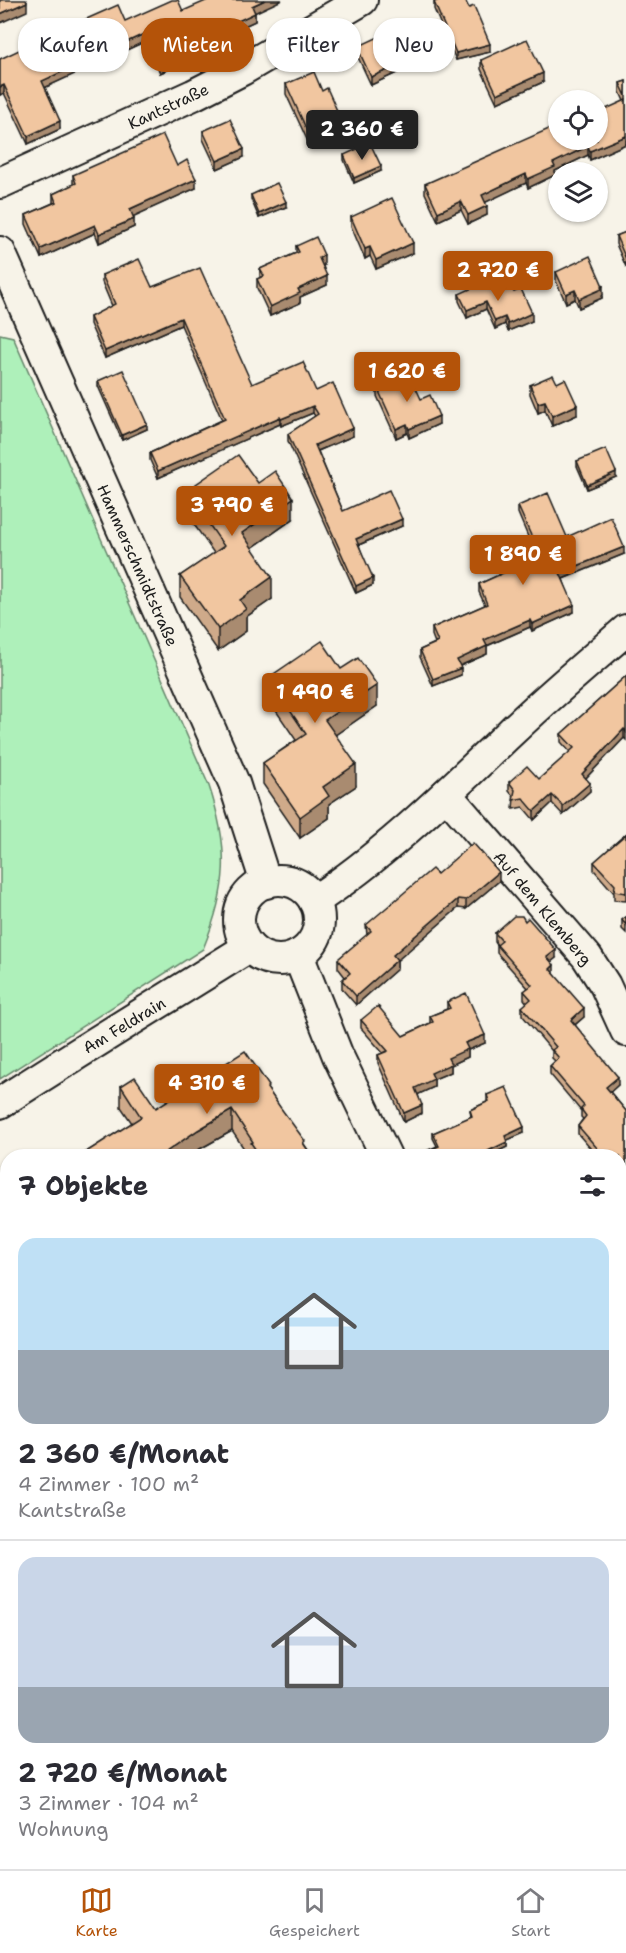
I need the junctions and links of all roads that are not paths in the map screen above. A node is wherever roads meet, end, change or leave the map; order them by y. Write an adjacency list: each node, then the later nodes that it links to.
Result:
1 (362, 0): 2 (street, Kantstraße)
2 (0, 183)
3 (0, 252): 6 (street, Hammerschmidtstraße)
4 (626, 630): 5 (street)
5 (446, 794): 7 (street); 10 (street, Auf dem Klemberg)
6 (266, 883): 7 (street); 8 (street)
7 (314, 901): 9 (street)
8 (249, 947): 9 (street); 11 (street, Am Feldrain)
9 (298, 955): 12 (street)
10 (626, 1031)
11 (0, 1103)
12 (383, 1149)

